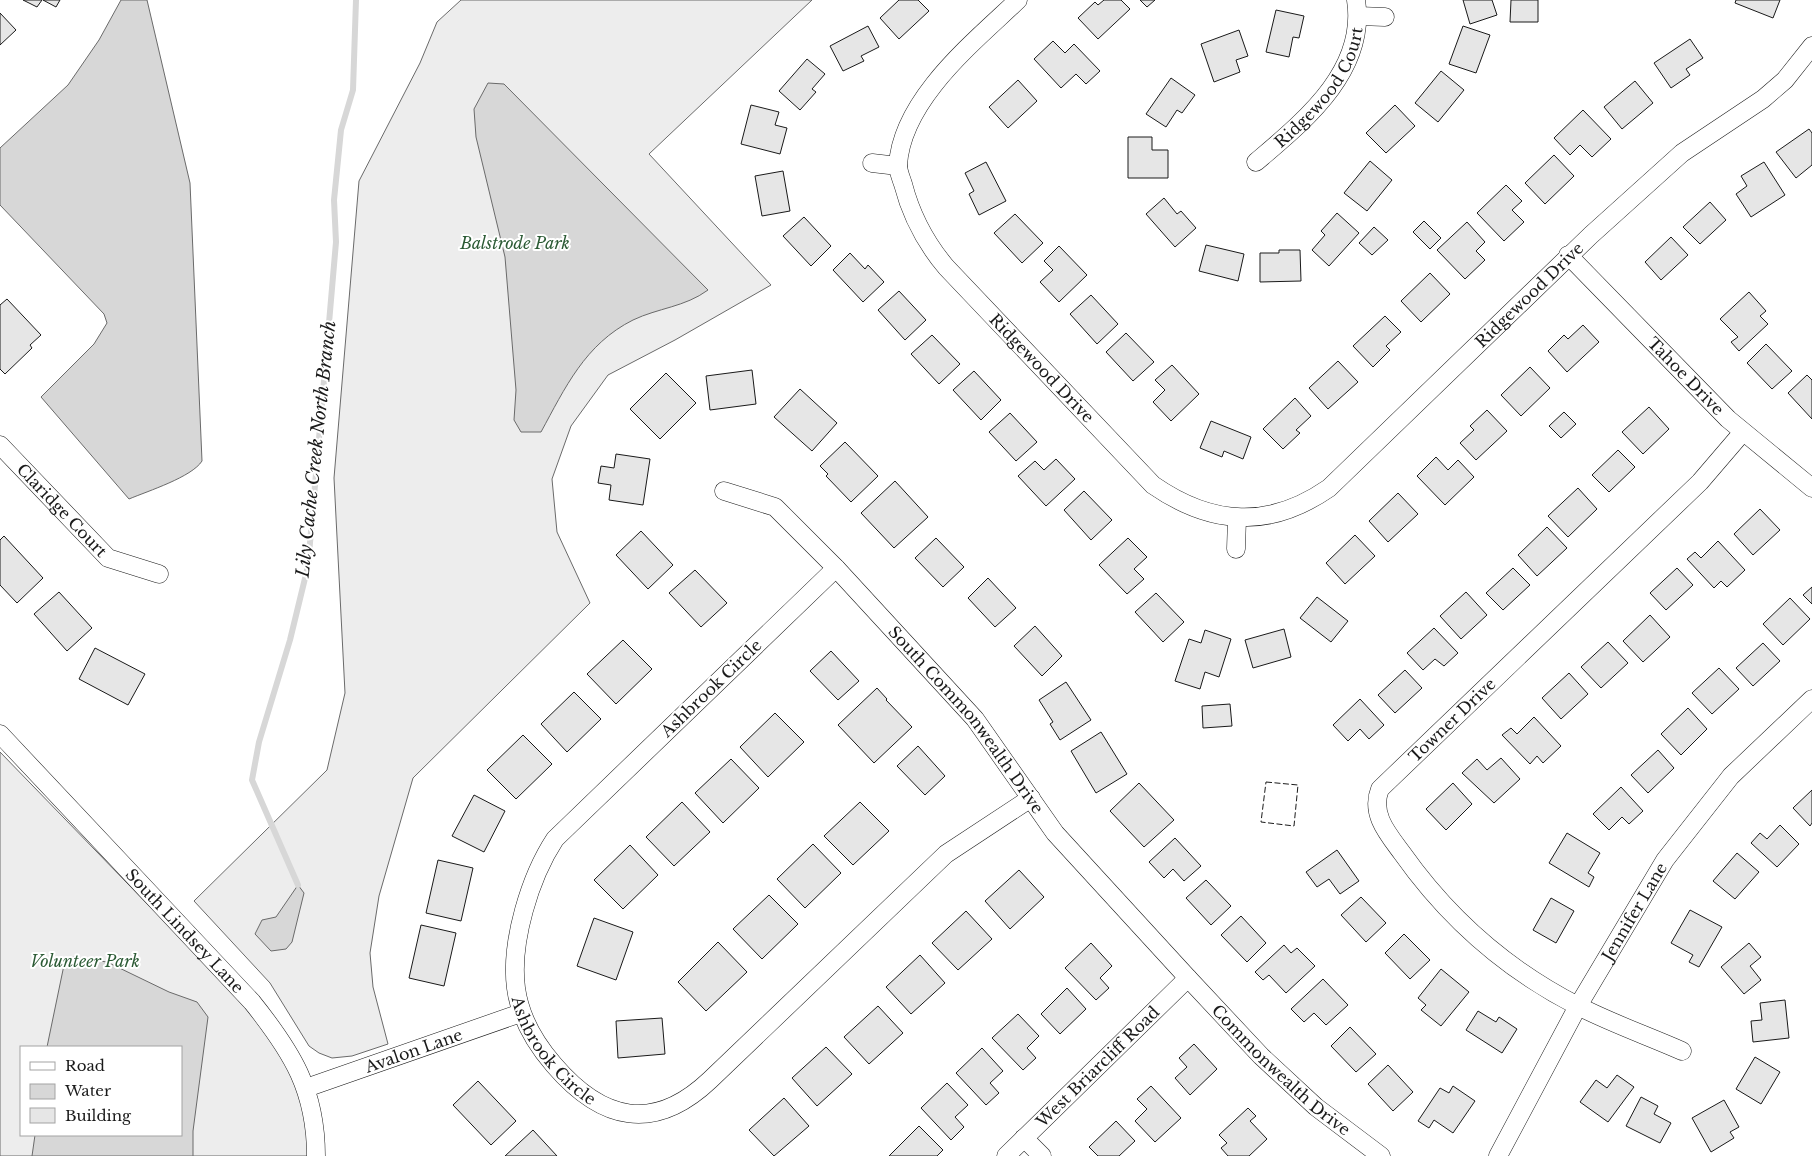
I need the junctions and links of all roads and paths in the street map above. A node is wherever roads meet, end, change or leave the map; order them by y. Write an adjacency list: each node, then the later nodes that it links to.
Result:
1 (1018, 0): 7 (street)
2 (1357, 8): 3 (street); 5 (street, Ridgewood Court)
3 (1385, 17)
4 (1812, 46): 8 (street, Ridgewood Drive)
5 (1256, 162)
6 (872, 163): 7 (street)
7 (898, 166): 13 (street, Ridgewood Drive)
8 (1568, 255): 9 (street, Tahoe Drive); 13 (street, Ridgewood Drive)
9 (1742, 433): 11 (street, Tahoe Drive); 21 (street, Towner Drive)
10 (0, 445): 16 (street, Claridge Court)
11 (1812, 488)
12 (724, 491): 15 (street, South Commonwealth Drive)
13 (1237, 518): 14 (street)
14 (1236, 549)
15 (836, 568): 19 (street, South Commonwealth Drive); 22 (street, Ashbrook Circle)
16 (159, 574)
17 (1812, 699): 21 (street, Jennifer Lane)
18 (0, 734): 24 (street, South Lindsey Lane)
19 (1031, 798): 20 (street, South Commonwealth Drive); 22 (street, Ashbrook Circle)
20 (1188, 978): 25 (street, West Briarcliff Road); 29 (street, Commonwealth Drive)
21 (1578, 1006): 23 (street, Towner Drive); 30 (street, Jennifer Lane)
22 (521, 1013): 24 (street, Avalon Lane)
23 (1682, 1051)
24 (306, 1088): 26 (street, South Lindsey Lane)
25 (1024, 1138): 27 (street, West Briarcliff Road); 28 (street)
26 (316, 1156)
27 (1006, 1156)
28 (1042, 1156)
29 (1380, 1156)
30 (1498, 1156)

